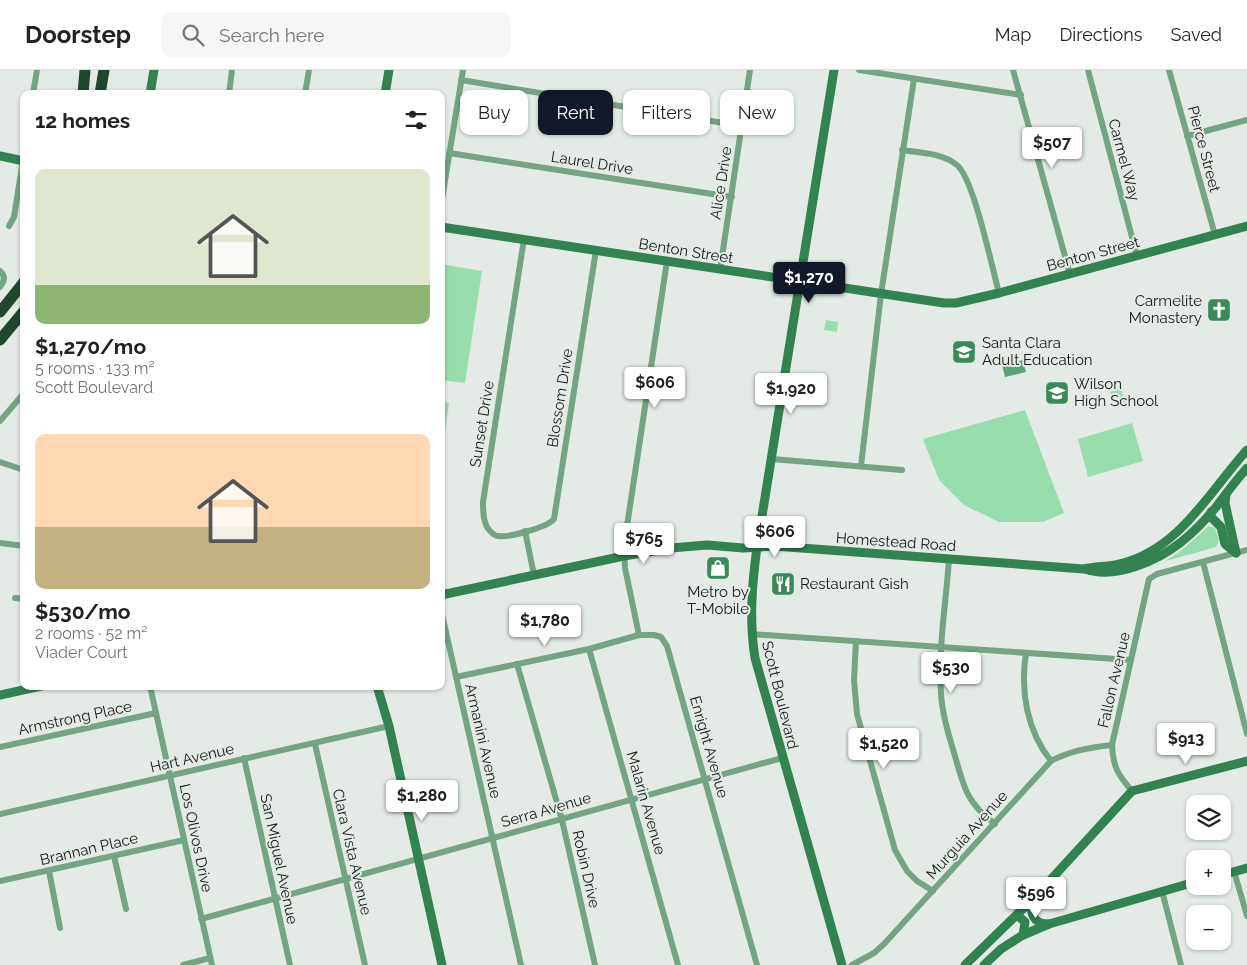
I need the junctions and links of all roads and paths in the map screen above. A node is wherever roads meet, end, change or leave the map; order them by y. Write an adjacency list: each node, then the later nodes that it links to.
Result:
1 (37, 70): 17 (street)
2 (85, 70): 18 (highway)
3 (104, 70): 19 (highway)
4 (154, 70): 20 (main road)
5 (232, 70): 21 (street)
6 (308, 70): 22 (street)
7 (389, 70): 23 (main road)
8 (463, 70): 16 (street)
9 (750, 70): 24 (street, Alice Drive)
10 (834, 70): 48 (main road, Scott Boulevard)
11 (859, 70): 15 (street)
12 (1013, 70): 25 (street)
13 (1088, 70): 43 (street, Carmel Way)
14 (1169, 70): 29 (street, Pierce Street)
15 (914, 79): 25 (street); 30 (street)
16 (462, 80): 27 (street); 31 (street)
17 (34, 90)
18 (83, 90)
19 (101, 90)
20 (151, 90)
21 (229, 90)
22 (306, 90)
23 (386, 90)
24 (747, 90)
25 (1021, 95): 47 (street)
26 (1247, 120): 29 (street)
27 (720, 122)
28 (741, 135): 36 (street, Alice Drive)
29 (1187, 136): 40 (street, Pierce Street)
30 (902, 150): 51 (street); 52 (street)
31 (449, 153): 34 (street); 36 (street, Laurel Drive)
32 (0, 156): 33 (main road)
33 (20, 158)
34 (445, 180)
35 (20, 182): 37 (street)
36 (732, 197): 45 (street, Alice Drive)
37 (9, 226)
38 (1247, 226): 40 (main road, Benton Street)
39 (445, 228): 41 (main road, Benton Street)
40 (1215, 235): 43 (main road, Benton Street)
41 (524, 239): 42 (main road, Benton Street); 69 (street, Sunset Drive)
42 (596, 250): 44 (main road, Benton Street); 69 (street, Blossom Drive)
43 (1137, 256): 47 (main road, Benton Street)
44 (666, 261): 45 (main road, Benton Street); 75 (street)
45 (720, 270): 48 (main road, Benton Street)
46 (0, 272): 49 (street)
47 (1070, 274): 51 (main road, Benton Street)
48 (800, 282): 52 (main road, Benton Street); 59 (main road, Scott Boulevard)
49 (0, 287)
50 (20, 287): 53 (highway)
51 (999, 293): 52 (main road, Benton Street)
52 (880, 294): 61 (street)
53 (0, 312)
54 (20, 316): 55 (highway)
55 (0, 340)
56 (20, 398): 57 (street)
57 (0, 421)
58 (1247, 450): 66 (main road, Homestead Road)
59 (772, 459): 61 (street); 72 (main road, Scott Boulevard)
60 (0, 462): 63 (street)
61 (861, 466): 64 (street)
62 (1247, 468): 65 (main road, Homestead Road)
63 (20, 469)
64 (902, 470)
65 (1226, 494): 67 (main road, Homestead Road); 68 (main road)
66 (1202, 504): 67 (main road); 78 (main road, Homestead Road)
67 (1211, 512): 68 (main road); 74 (main road); 78 (main road, Homestead Road)
68 (1230, 525): 74 (main road)
69 (525, 531): 79 (street)
70 (0, 542): 71 (street)
71 (20, 545)
72 (757, 547): 75 (main road, Homestead Road); 76 (main road, Homestead Road); 84 (main road, Scott Boulevard)
73 (1247, 550): 74 (street)
74 (1236, 553): 77 (street)
75 (624, 556): 79 (main road, Homestead Road); 85 (street)
76 (949, 559): 78 (main road, Homestead Road); 88 (street)
77 (1203, 562): 90 (street, Fallon Avenue); 99 (street)
78 (1084, 569)
79 (534, 575): 80 (main road, Homestead Road)
80 (445, 594)
81 (15, 598): 82 (street)
82 (20, 599)
83 (445, 628): 92 (street, Armanini Avenue)
84 (751, 634): 86 (street); 104 (main road, Scott Boulevard)
85 (638, 635): 87 (street); 108 (street, Enright Avenue)
86 (856, 642): 88 (street); 125 (street)
87 (589, 648): 91 (street); 110 (street, Malarin Avenue)
88 (941, 648): 89 (street); 113 (street)
89 (1026, 653): 90 (street); 105 (street)
90 (1131, 660): 101 (street, Fallon Avenue)
91 (518, 664): 92 (street); 112 (street, Robin Drive)
92 (456, 677): 114 (street, Armanini Avenue)
93 (22, 690): 96 (main road)
94 (151, 690): 97 (street, Los Olivos Drive)
95 (378, 690): 98 (main road)
96 (0, 695)
97 (156, 713): 102 (street, Armstrong Place); 107 (street, Los Olivos Drive)
98 (389, 726): 100 (street, Hart Avenue); 117 (main road)
99 (1247, 734)
100 (315, 744): 103 (street, Hart Avenue); 122 (street, Clara Vista Avenue)
101 (1112, 745): 105 (street, Murguia Avenue); 109 (street, Fallon Avenue)
102 (0, 747)
103 (244, 758): 107 (street, Hart Avenue); 127 (street, San Miguel Avenue)
104 (782, 758): 108 (street, Serra Avenue); 146 (main road, Scott Boulevard)
105 (1051, 761): 113 (street, Murguia Avenue)
106 (1247, 761): 109 (main road)
107 (170, 776): 111 (street, Hart Avenue); 115 (street, Los Olivos Drive)
108 (705, 778): 110 (street, Serra Avenue); 145 (street, Enright Avenue)
109 (1132, 791): 128 (main road)
110 (632, 799): 112 (street, Serra Avenue); 144 (street, Malarin Avenue)
111 (0, 814)
112 (562, 820): 114 (street, Serra Avenue); 143 (street, Robin Drive)
113 (995, 824): 125 (street, Murguia Avenue)
114 (492, 839): 117 (street, Serra Avenue); 142 (street, Armanini Avenue)
115 (184, 840): 116 (street, Brannan Place); 132 (street, Los Olivos Drive)
116 (114, 856): 119 (street, Brannan Place); 129 (street)
117 (418, 860): 122 (street, Serra Avenue); 141 (main road)
118 (1247, 868): 120 (main road)
119 (48, 871): 123 (street, Brannan Place); 134 (street)
120 (1234, 871): 121 (main road); 131 (street)
121 (1231, 872)
122 (346, 880): 127 (street, Serra Avenue); 140 (street, Clara Vista Avenue)
123 (0, 881)
124 (1186, 884): 126 (main road)
125 (934, 891): 147 (street, Murguia Avenue)
126 (1162, 891): 133 (main road); 150 (street)
127 (274, 899): 132 (street, Serra Avenue); 139 (street, San Miguel Avenue)
128 (1033, 899): 130 (main road); 133 (main road)
129 (126, 908)
130 (1017, 915): 135 (main road); 148 (main road)
131 (1247, 916)
132 (201, 919): 136 (street, Los Olivos Drive)
133 (1049, 924): 135 (main road)
134 (60, 928)
135 (1023, 935): 149 (main road)
136 (210, 958): 137 (street); 138 (street, Los Olivos Drive)
137 (183, 965)
138 (212, 965)
139 (290, 965)
140 (365, 965)
141 (442, 965)
142 (521, 965)
143 (595, 965)
144 (678, 965)
145 (757, 965)
146 (842, 965)
147 (852, 965)
148 (965, 965)
149 (984, 965)
150 (1181, 965)

